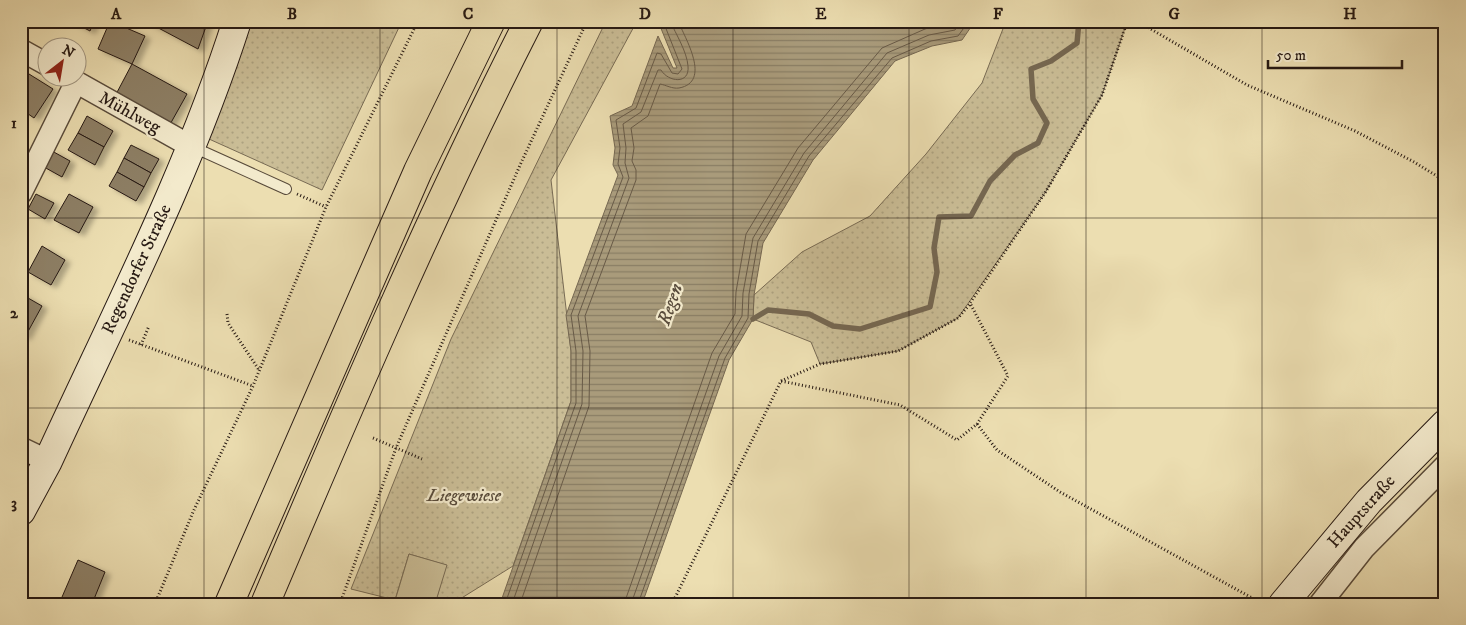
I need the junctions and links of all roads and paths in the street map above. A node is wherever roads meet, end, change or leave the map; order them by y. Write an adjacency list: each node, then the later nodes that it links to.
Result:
1 (237, 21): 13 (street, Regendorfer Straße)
2 (418, 21): 17 (path)
3 (491, 21): 36 (highway)
4 (529, 21): 37 (highway)
5 (587, 21): 30 (path)
6 (1123, 21): 8 (path)
7 (1143, 22): 8 (path); 14 (path)
8 (1125, 28): 18 (path)
9 (21, 50): 10 (street)
10 (38, 59)
11 (68, 88): 16 (street)
12 (86, 88): 13 (street, Mühlweg)
13 (192, 147): 15 (lane); 21 (street, Regendorfer Straße)
14 (1445, 181)
15 (286, 189): 17 (path)
16 (21, 193)
17 (326, 207): 23 (path)
18 (970, 303): 24 (path); 26 (path)
19 (227, 314): 23 (path)
20 (149, 326): 22 (path)
21 (108, 330): 22 (path); 32 (street, Regendorfer Straße)
22 (141, 345): 25 (path)
23 (259, 370): 25 (path)
24 (781, 381): 26 (path); 39 (path)
25 (253, 386): 35 (path)
26 (977, 424): 40 (path)
27 (1445, 424): 41 (street, Hauptstraße)
28 (373, 438): 30 (path)
29 (21, 448): 32 (street)
30 (396, 448): 31 (path); 38 (path)
31 (422, 459)
32 (48, 461): 34 (street, Regendorfer Straße)
33 (1445, 466): 42 (street, Hauptstraße)
34 (21, 511)
35 (154, 604)
36 (229, 604)
37 (265, 604)
38 (340, 604)
39 (672, 604)
40 (1263, 604)
41 (1283, 604)
42 (1320, 604)

